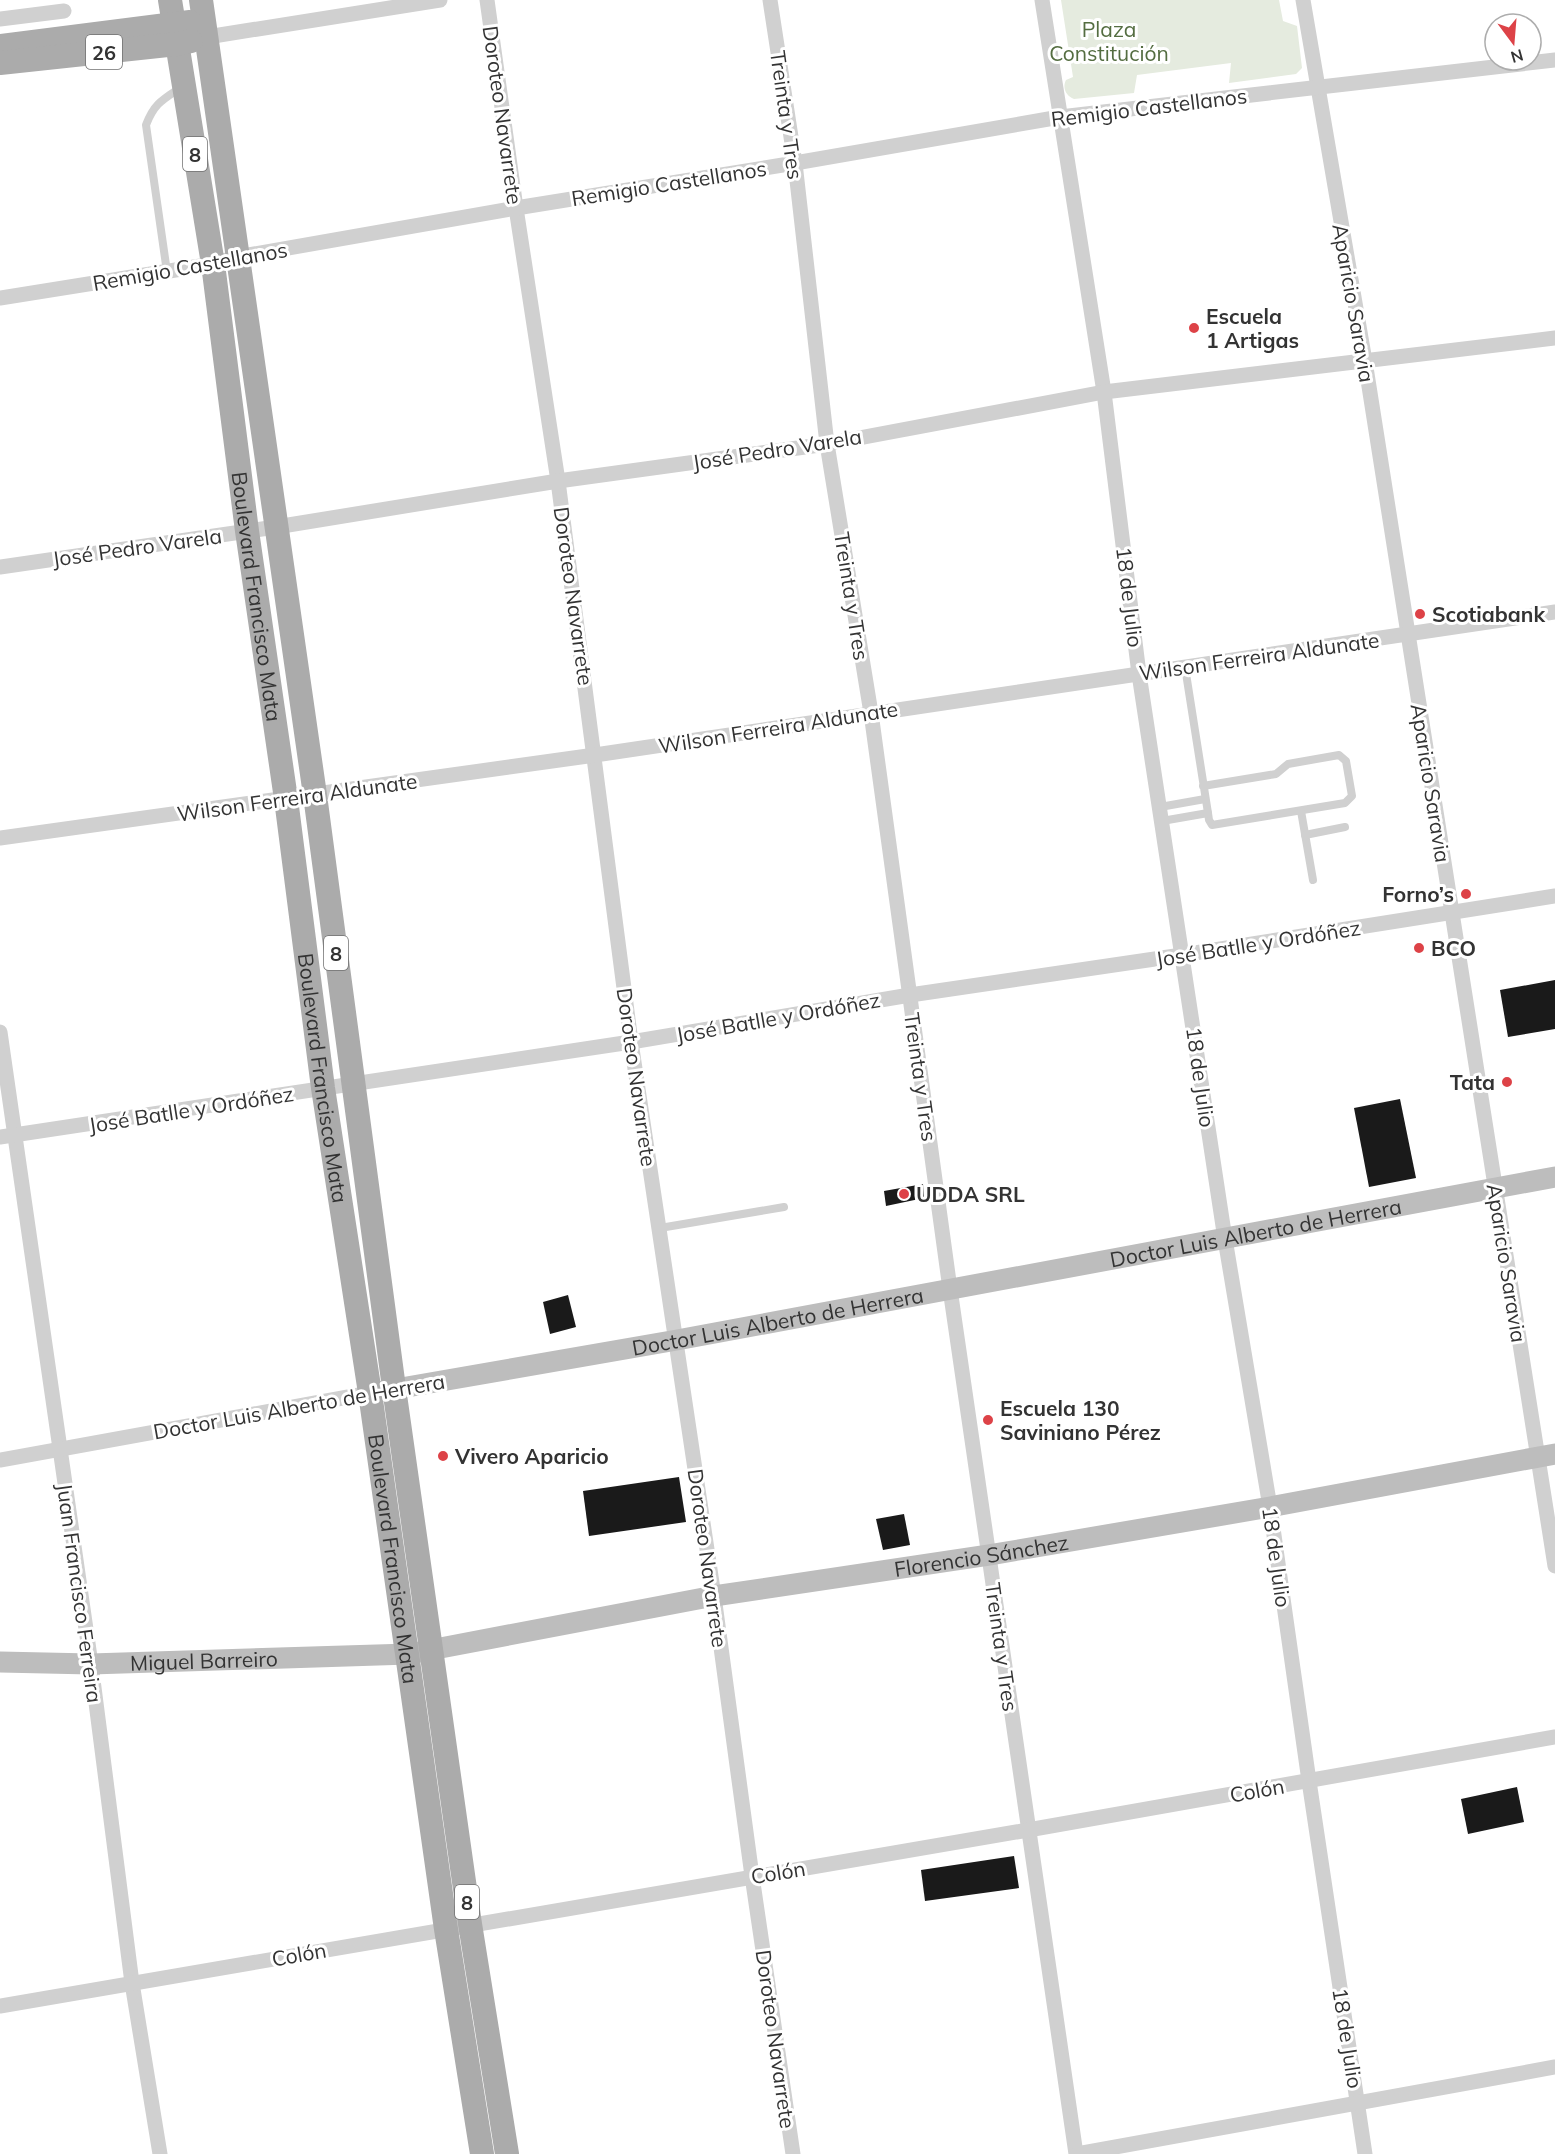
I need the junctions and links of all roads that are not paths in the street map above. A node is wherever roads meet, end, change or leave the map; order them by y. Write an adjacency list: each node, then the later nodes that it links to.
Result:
1 (170, 0): 10 (main road, Boulevard Francisco Mata / 8)
2 (440, 0): 9 (street)
3 (487, 0): 18 (street, Doroteo Navarrete)
4 (770, 0): 17 (street, Treinta y Tres)
5 (1042, 0): 16 (street, 18 de Julio)
6 (1303, 0): 15 (street, Aparicio Saravia)
7 (64, 11): 8 (street)
8 (0, 19)
9 (204, 19): 10 (main road, 26); 19 (main road, Boulevard Francisco Mata / 8)
10 (175, 35): 11 (main road, 26); 13 (main road, 26); 14 (main road, Boulevard Francisco Mata / 8)
11 (0, 46)
12 (1555, 60): 15 (street, Remigio Castellanos)
13 (0, 63)
14 (184, 85): 20 (main road, Boulevard Francisco Mata / 8); 21 (lane)
15 (1316, 87): 16 (street, Remigio Castellanos); 24 (street, Aparicio Saravia)
16 (1060, 117): 17 (street, Remigio Castellanos); 25 (street, 18 de Julio)
17 (795, 163): 18 (street, Remigio Castellanos); 26 (street, Treinta y Tres)
18 (516, 208): 19 (street, Remigio Castellanos); 27 (street, Doroteo Navarrete)
19 (237, 257): 20 (street, Remigio Castellanos); 28 (main road, Boulevard Francisco Mata / 8)
20 (213, 264): 21 (street, Remigio Castellanos); 29 (main road, Boulevard Francisco Mata / 8)
21 (167, 272): 22 (street, Remigio Castellanos)
22 (0, 298)
23 (1555, 338): 24 (street, José Pedro Varela)
24 (1365, 361): 25 (street, José Pedro Varela); 32 (street, Aparicio Saravia)
25 (1104, 392): 26 (street, José Pedro Varela); 34 (street, 18 de Julio)
26 (827, 444): 27 (street, José Pedro Varela); 35 (street, Treinta y Tres)
27 (558, 481): 28 (street, José Pedro Varela); 36 (street, Doroteo Navarrete)
28 (276, 527): 29 (street, José Pedro Varela); 38 (main road, Boulevard Francisco Mata / 8)
29 (247, 531): 30 (street, José Pedro Varela); 39 (main road, Boulevard Francisco Mata / 8)
30 (0, 567)
31 (1555, 612): 32 (street, Wilson Ferreira Aldunate)
32 (1408, 634): 33 (street, Wilson Ferreira Aldunate); 49 (street, Aparicio Saravia)
33 (1185, 667): 34 (street, Wilson Ferreira Aldunate); 37 (lane)
34 (1139, 674): 35 (street, Wilson Ferreira Aldunate); 43 (street, 18 de Julio)
35 (871, 713): 36 (street, Wilson Ferreira Aldunate); 51 (street, Treinta y Tres)
36 (595, 755): 38 (street, Wilson Ferreira Aldunate); 53 (street, Doroteo Navarrete)
37 (1203, 786): 40 (lane); 41 (lane)
38 (315, 795): 39 (street, Wilson Ferreira Aldunate); 54 (main road, Boulevard Francisco Mata / 8)
39 (286, 799): 46 (street, Wilson Ferreira Aldunate); 55 (main road, Boulevard Francisco Mata / 8)
40 (1205, 799): 42 (lane); 43 (lane)
41 (1301, 811): 42 (lane); 45 (lane)
42 (1208, 813): 43 (lane)
43 (1161, 814): 50 (street, 18 de Julio)
44 (1345, 827): 45 (lane)
45 (1305, 835): 47 (lane)
46 (0, 838)
47 (1313, 880)
48 (1555, 896): 49 (street, José Batlle y Ordóñez)
49 (1452, 912): 50 (street, José Batlle y Ordóñez); 58 (street, Aparicio Saravia)
50 (1182, 955): 51 (street, José Batlle y Ordóñez); 61 (street, 18 de Julio)
51 (909, 995): 53 (street, José Batlle y Ordóñez); 62 (street, Treinta y Tres)
52 (0, 1032): 56 (street, Juan Francisco Ferreira)
53 (631, 1042): 54 (street, José Batlle y Ordóñez); 60 (street, Doroteo Navarrete)
54 (354, 1083): 55 (street, José Batlle y Ordóñez); 64 (main road, Boulevard Francisco Mata / 8)
55 (323, 1088): 56 (street, José Batlle y Ordóñez); 65 (main road, Boulevard Francisco Mata / 8)
56 (7, 1136): 66 (street, Juan Francisco Ferreira)
57 (1555, 1177): 58 (street, Doctor Luis Alberto de Herrera)
58 (1495, 1189): 61 (street, Doctor Luis Alberto de Herrera); 67 (street, Aparicio Saravia)
59 (784, 1207): 60 (lane)
60 (660, 1228): 63 (street, Doroteo Navarrete)
61 (1225, 1239): 62 (street, Doctor Luis Alberto de Herrera); 69 (street, 18 de Julio)
62 (950, 1289): 63 (street, Doctor Luis Alberto de Herrera); 70 (street, Treinta y Tres)
63 (676, 1340): 64 (street, Doctor Luis Alberto de Herrera); 72 (street, Doroteo Navarrete)
64 (394, 1388): 65 (street, Doctor Luis Alberto de Herrera); 73 (main road, Boulevard Francisco Mata / 8)
65 (370, 1393): 66 (street, Doctor Luis Alberto de Herrera); 74 (main road, Boulevard Francisco Mata / 8)
66 (60, 1450): 68 (street, Doctor Luis Alberto de Herrera); 76 (street, Juan Francisco Ferreira)
67 (1546, 1456): 69 (street, Florencio Sánchez); 71 (street, Aparicio Saravia)
68 (0, 1460)
69 (1270, 1507): 70 (street, Florencio Sánchez); 78 (street, 18 de Julio)
70 (989, 1555): 72 (street, Florencio Sánchez); 79 (street, Treinta y Tres)
71 (1555, 1566)
72 (714, 1596): 73 (street, Florencio Sánchez); 80 (street, Doroteo Navarrete)
73 (432, 1649): 74 (street, Florencio Sánchez); 81 (main road, Boulevard Francisco Mata / 8)
74 (409, 1654): 76 (street, Miguel Barreiro); 82 (main road, Boulevard Francisco Mata / 8)
75 (0, 1662): 76 (street, Miguel Barreiro)
76 (91, 1664): 83 (street, Juan Francisco Ferreira)
77 (1555, 1737): 78 (street, Colón)
78 (1309, 1781): 79 (street, Colón); 86 (street, 18 de Julio)
79 (1028, 1830): 80 (street, Colón); 91 (street, Treinta y Tres)
80 (752, 1876): 81 (street, Colón); 90 (street, Doroteo Navarrete)
81 (471, 1924): 82 (street, Colón); 89 (main road, Boulevard Francisco Mata / 8)
82 (446, 1929): 83 (street, Colón); 88 (main road, Boulevard Francisco Mata / 8)
83 (132, 1983): 84 (street, Colón); 87 (street, Juan Francisco Ferreira)
84 (0, 2006)
85 (1555, 2067): 86 (street)
86 (1357, 2103): 91 (street); 92 (street, 18 de Julio)
87 (160, 2154)
88 (482, 2154)
89 (507, 2154)
90 (793, 2154)
91 (1076, 2154)
92 (1365, 2154)

